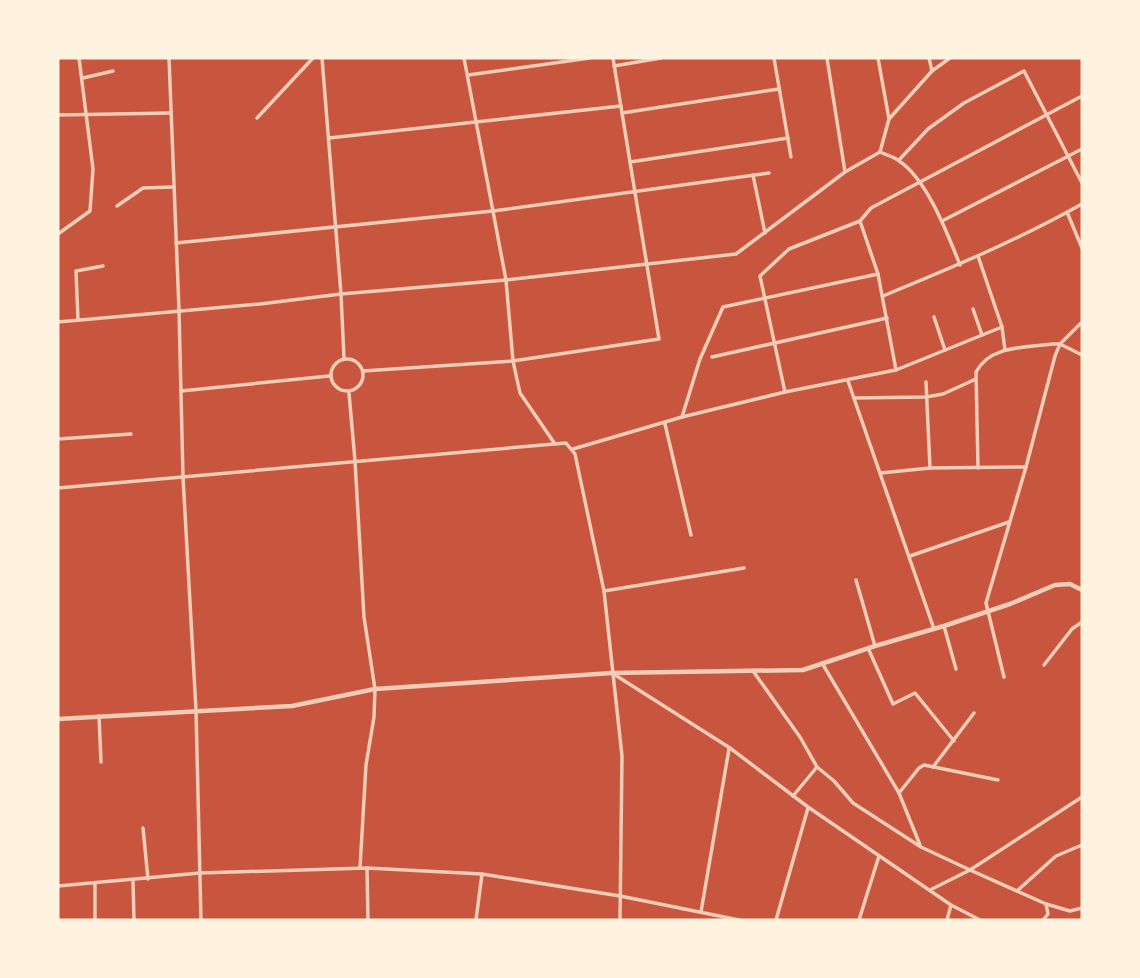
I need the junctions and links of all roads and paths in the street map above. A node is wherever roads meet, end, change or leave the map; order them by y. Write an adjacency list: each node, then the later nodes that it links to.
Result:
1 (79, 58): 18 (street)
2 (169, 58): 22 (street)
3 (313, 58): 27 (street)
4 (322, 58): 30 (street)
5 (464, 58): 17 (street)
6 (590, 58): 17 (street)
7 (613, 58): 14 (street)
8 (661, 58): 14 (street)
9 (774, 58): 19 (street)
10 (827, 58): 38 (street)
11 (878, 58): 28 (street)
12 (929, 58): 16 (street)
13 (950, 58): 16 (street)
14 (614, 66): 21 (street)
15 (113, 71): 18 (street)
16 (932, 71): 28 (street)
17 (467, 75): 29 (street)
18 (83, 78): 25 (street)
19 (779, 89): 23 (street); 31 (street)
20 (1082, 96): 26 (street)
21 (621, 106): 23 (street); 29 (street)
22 (171, 113): 25 (street); 43 (street)
23 (622, 113): 37 (street)
24 (58, 115): 25 (street)
25 (86, 115): 53 (street)
26 (1047, 115): 35 (street); 36 (street); 41 (street)
27 (257, 118)
28 (889, 119): 33 (street)
29 (475, 122): 30 (street); 47 (street)
30 (329, 138): 51 (street)
31 (788, 138): 34 (street); 37 (street)
32 (1082, 149): 35 (street)
33 (881, 153): 36 (street); 38 (street)
34 (791, 156)
35 (1069, 156): 42 (street); 50 (street)
36 (897, 160): 41 (street)
37 (630, 162): 44 (street)
38 (845, 172): 52 (street)
39 (769, 173): 40 (street)
40 (753, 175): 44 (street); 52 (street)
41 (919, 182): 49 (street); 50 (street)
42 (1082, 183)
43 (174, 187): 46 (street); 54 (street)
44 (635, 192): 47 (street); 57 (street)
45 (1082, 204): 48 (street)
46 (117, 206)
47 (493, 211): 51 (street); 61 (street)
48 (1068, 212): 55 (street); 56 (street)
49 (860, 221): 60 (street); 64 (street)
50 (942, 221): 58 (street)
51 (336, 225): 54 (street); 62 (street)
52 (765, 233): 57 (street)
53 (58, 234)
54 (176, 243): 66 (street)
55 (1082, 248)
56 (978, 256): 58 (street); 72 (street)
57 (647, 264): 61 (street); 81 (street)
58 (960, 265): 63 (street)
59 (103, 266): 69 (street)
60 (878, 274): 63 (street); 64 (street)
61 (506, 280): 62 (street); 81 (street)
62 (341, 293): 66 (street); 80 (street)
63 (883, 296): 68 (street)
64 (765, 298): 74 (street); 93 (street)
65 (973, 309): 73 (street)
66 (179, 310): 69 (street); 88 (street)
67 (934, 317): 76 (street)
68 (887, 318): 74 (street); 82 (street)
69 (78, 320): 70 (street)
70 (58, 322)
71 (1082, 322): 75 (street)
72 (1002, 327): 73 (street); 77 (street)
73 (982, 335): 76 (street)
74 (775, 344): 79 (street); 89 (street)
75 (1060, 344): 77 (street); 78 (street); 100 (street)
76 (945, 350): 82 (street)
77 (1004, 350): 85 (street)
78 (1082, 355)
79 (712, 357)
80 (344, 358): 83 (street); 84 (street)
81 (513, 361): 83 (street); 97 (street)
82 (896, 370): 86 (street)
83 (363, 371): 90 (street)
84 (329, 376): 88 (street); 90 (street)
85 (976, 379): 91 (street); 102 (street)
86 (848, 381): 89 (street); 92 (street)
87 (926, 382): 91 (street)
88 (181, 391): 104 (street)
89 (785, 392): 93 (street)
90 (349, 393): 99 (street)
91 (926, 397): 92 (street); 101 (street)
92 (854, 398): 103 (street)
93 (682, 417): 94 (street)
94 (665, 424): 98 (street); 107 (street)
95 (131, 433): 96 (street)
96 (58, 439)
97 (555, 444): 98 (street); 99 (street)
98 (573, 449): 111 (street)
99 (355, 461): 104 (street); 125 (street)
100 (1026, 467): 102 (street); 106 (street)
101 (930, 468): 102 (street); 103 (street)
102 (978, 468)
103 (880, 473): 108 (street)
104 (183, 477): 105 (street); 126 (street)
105 (58, 488)
106 (1009, 522): 108 (street); 113 (street)
107 (691, 534)
108 (910, 556): 116 (street)
109 (744, 568): 111 (street)
110 (856, 580): 117 (street)
111 (604, 590): 123 (street)
112 (1082, 590): 113 (street)
113 (988, 611): 115 (street); 124 (street)
114 (1082, 622): 120 (street)
115 (944, 626): 116 (street); 121 (street)
116 (934, 629): 117 (street)
117 (875, 646): 118 (street)
118 (868, 648): 119 (street); 130 (street)
119 (822, 663): 122 (street); 136 (street)
120 (1044, 665)
121 (956, 670)
122 (753, 671): 123 (street); 133 (street)
123 (612, 673): 125 (street); 131 (street); 155 (street)
124 (1004, 677)
125 (375, 689): 126 (street); 144 (street)
126 (196, 710): 128 (street); 147 (street)
127 (974, 713): 130 (street)
128 (99, 716): 129 (street); 132 (street)
129 (58, 719)
130 (954, 741): 134 (street)
131 (730, 748): 137 (street); 159 (street)
132 (101, 762)
133 (817, 767): 137 (street); 142 (street)
134 (933, 767): 135 (street); 136 (street)
135 (998, 780)
136 (899, 793): 142 (street)
137 (793, 796): 139 (street)
138 (1082, 797): 146 (street)
139 (808, 807): 143 (street); 167 (street)
140 (143, 828): 149 (street)
141 (1082, 845): 154 (street)
142 (921, 847): 146 (street)
143 (879, 856): 153 (street); 168 (street)
144 (360, 868): 145 (street); 147 (street)
145 (367, 868): 148 (street); 163 (street)
146 (970, 870): 153 (street); 154 (street)
147 (200, 873): 149 (street); 162 (street)
148 (482, 874): 155 (street); 164 (street)
149 (148, 879): 150 (street)
150 (133, 881): 151 (street); 161 (street)
151 (94, 884): 152 (street); 160 (street)
152 (58, 886)
153 (932, 890): 157 (street)
154 (1017, 891): 156 (street)
155 (620, 896): 159 (street); 165 (street)
156 (1046, 904): 158 (street); 171 (street)
157 (951, 905): 169 (street); 170 (street)
158 (1082, 908)
159 (701, 912): 166 (street)
160 (95, 920)
161 (134, 920)
162 (201, 920)
163 (368, 920)
164 (476, 920)
165 (620, 920)
166 (739, 920)
167 (776, 920)
168 (859, 920)
169 (947, 920)
170 (980, 920)
171 (1043, 920)

